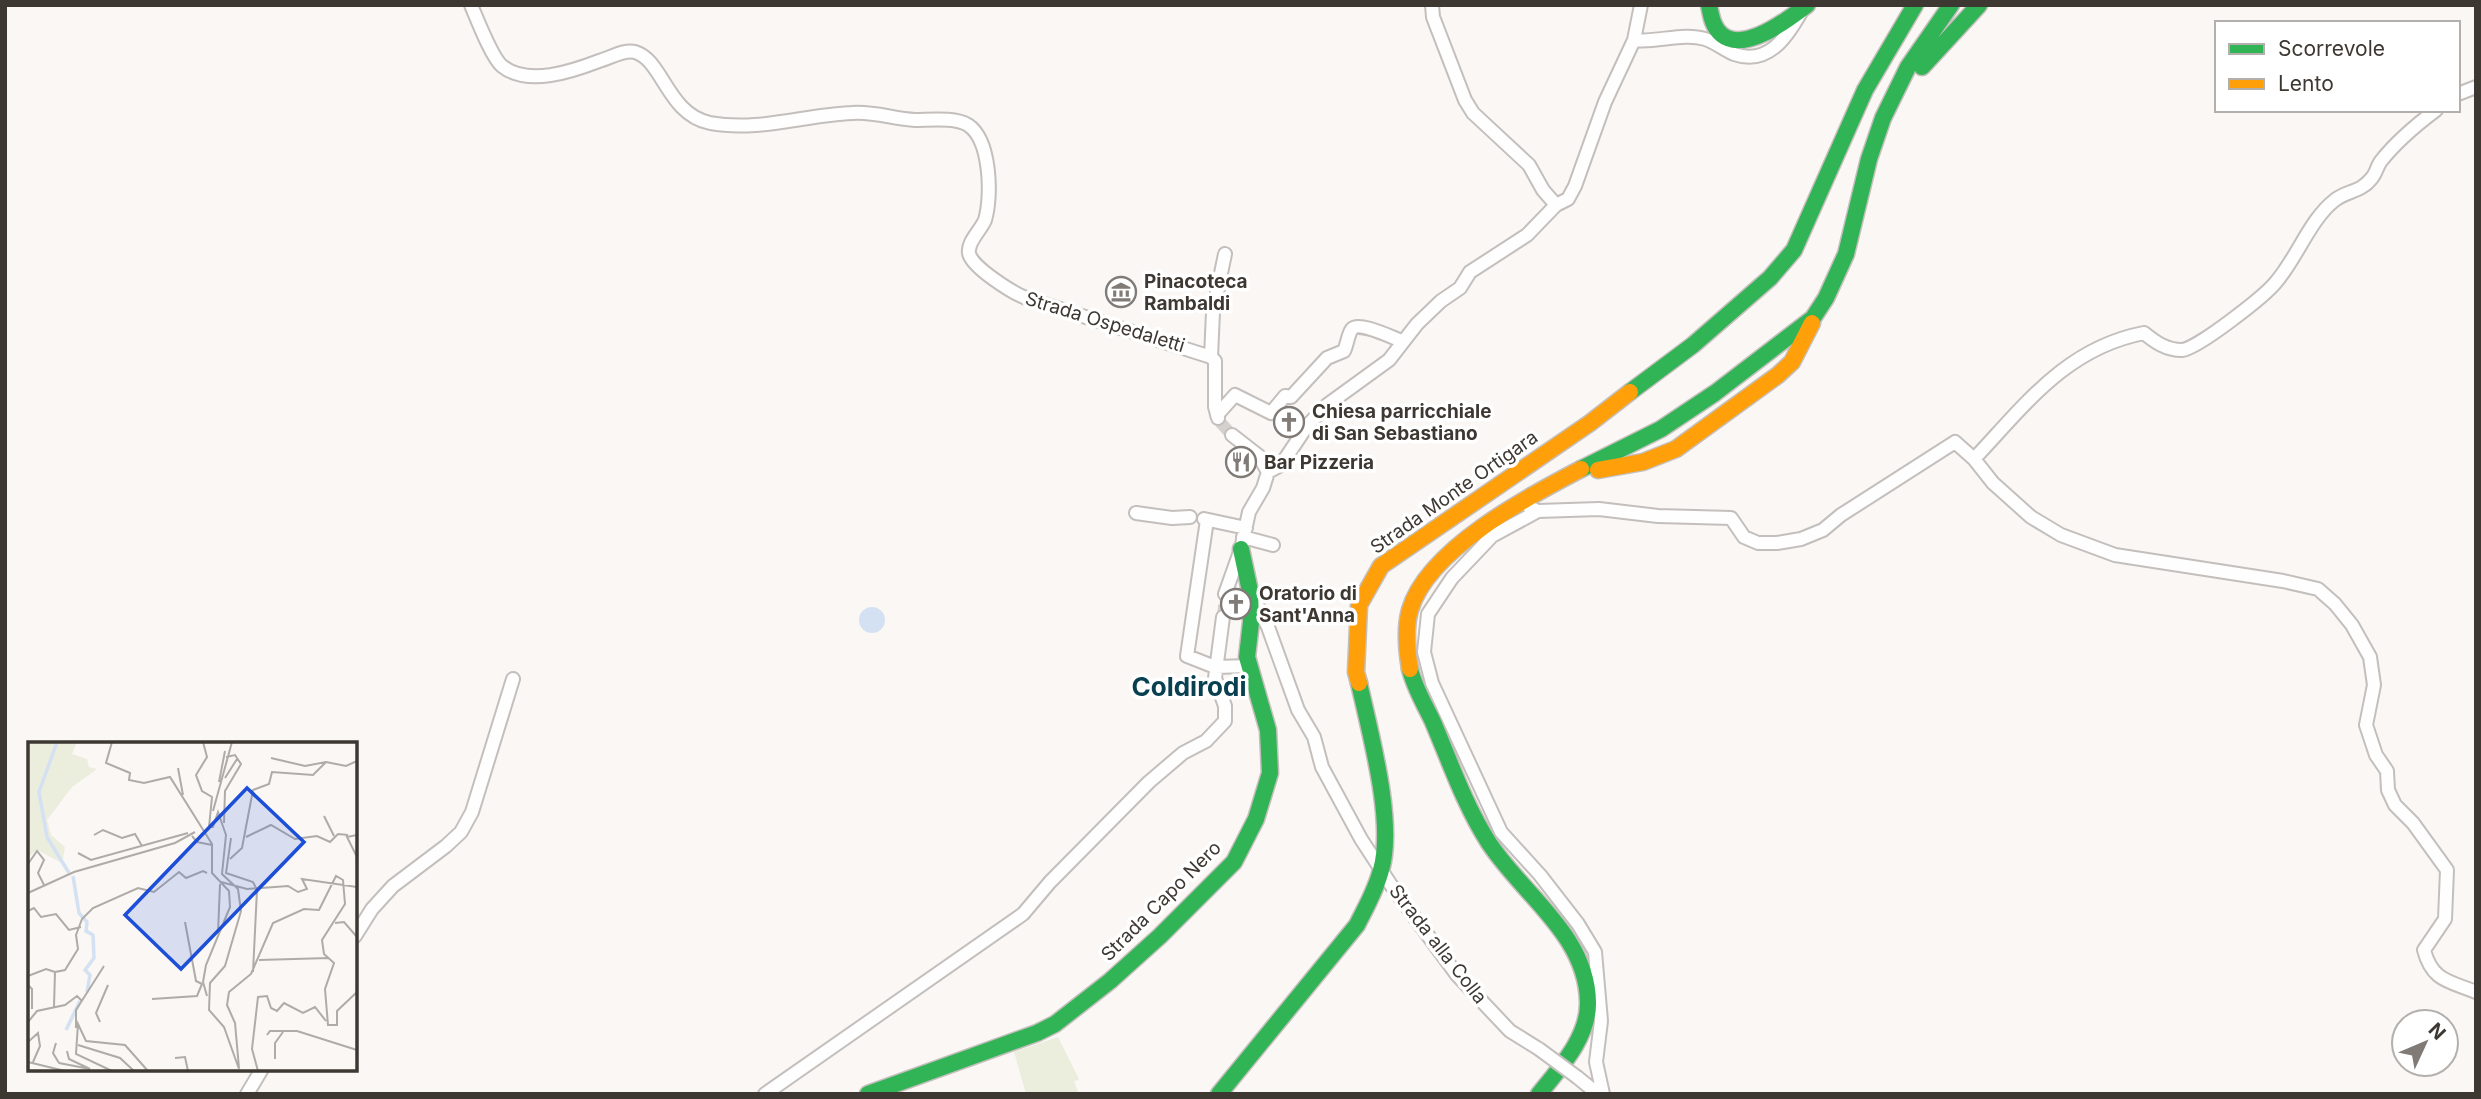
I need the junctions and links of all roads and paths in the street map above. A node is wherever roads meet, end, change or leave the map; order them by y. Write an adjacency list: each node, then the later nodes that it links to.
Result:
1 (471, 5): 16 (street, Strada Ospedaletti)
2 (1432, 5): 12 (street)
3 (1641, 5): 9 (street)
4 (1709, 5): 7 (main road)
5 (1915, 5): 22 (main road, Strada Monte Ortigara)
6 (1979, 5): 10 (main road)
7 (1805, 7): 9 (street)
8 (1951, 7): 10 (main road)
9 (1634, 40): 12 (street)
10 (1890, 104): 14 (main road)
11 (2433, 112): 18 (street)
12 (1556, 205): 15 (street)
13 (1225, 254): 16 (street)
14 (1813, 318): 20 (main road); 20 (main road)
15 (1402, 341): 16 (street); 19 (street)
16 (1211, 357)
17 (1232, 435): 19 (street)
18 (1974, 459): 35 (street); 42 (street)
19 (1268, 471): 25 (street)
20 (1568, 476): 41 (main road)
21 (1509, 487): 22 (street)
22 (1482, 497): 33 (main road, Strada Monte Ortigara)
23 (1136, 513): 24 (street)
24 (1190, 517)
25 (1243, 538): 26 (street); 27 (main road, Strada Capo Nero); 28 (street); 31 (street)
26 (1273, 545)
27 (1250, 591): 30 (main road, Strada Capo Nero); 33 (street, Strada alla Colla)
28 (1225, 594)
29 (1223, 617): 31 (street)
30 (1250, 666): 31 (street); 39 (main road, Strada Capo Nero)
31 (1215, 667): 38 (street)
32 (513, 679): 34 (street)
33 (1382, 868): 40 (main road, Strada Monte Ortigara); 42 (street, Strada alla Colla, bridge)
34 (357, 933)
35 (2476, 992)
36 (261, 1071): 37 (street)
37 (247, 1094)
38 (765, 1094)
39 (868, 1094)
40 (1219, 1094)
41 (1539, 1094)
42 (1600, 1094)

